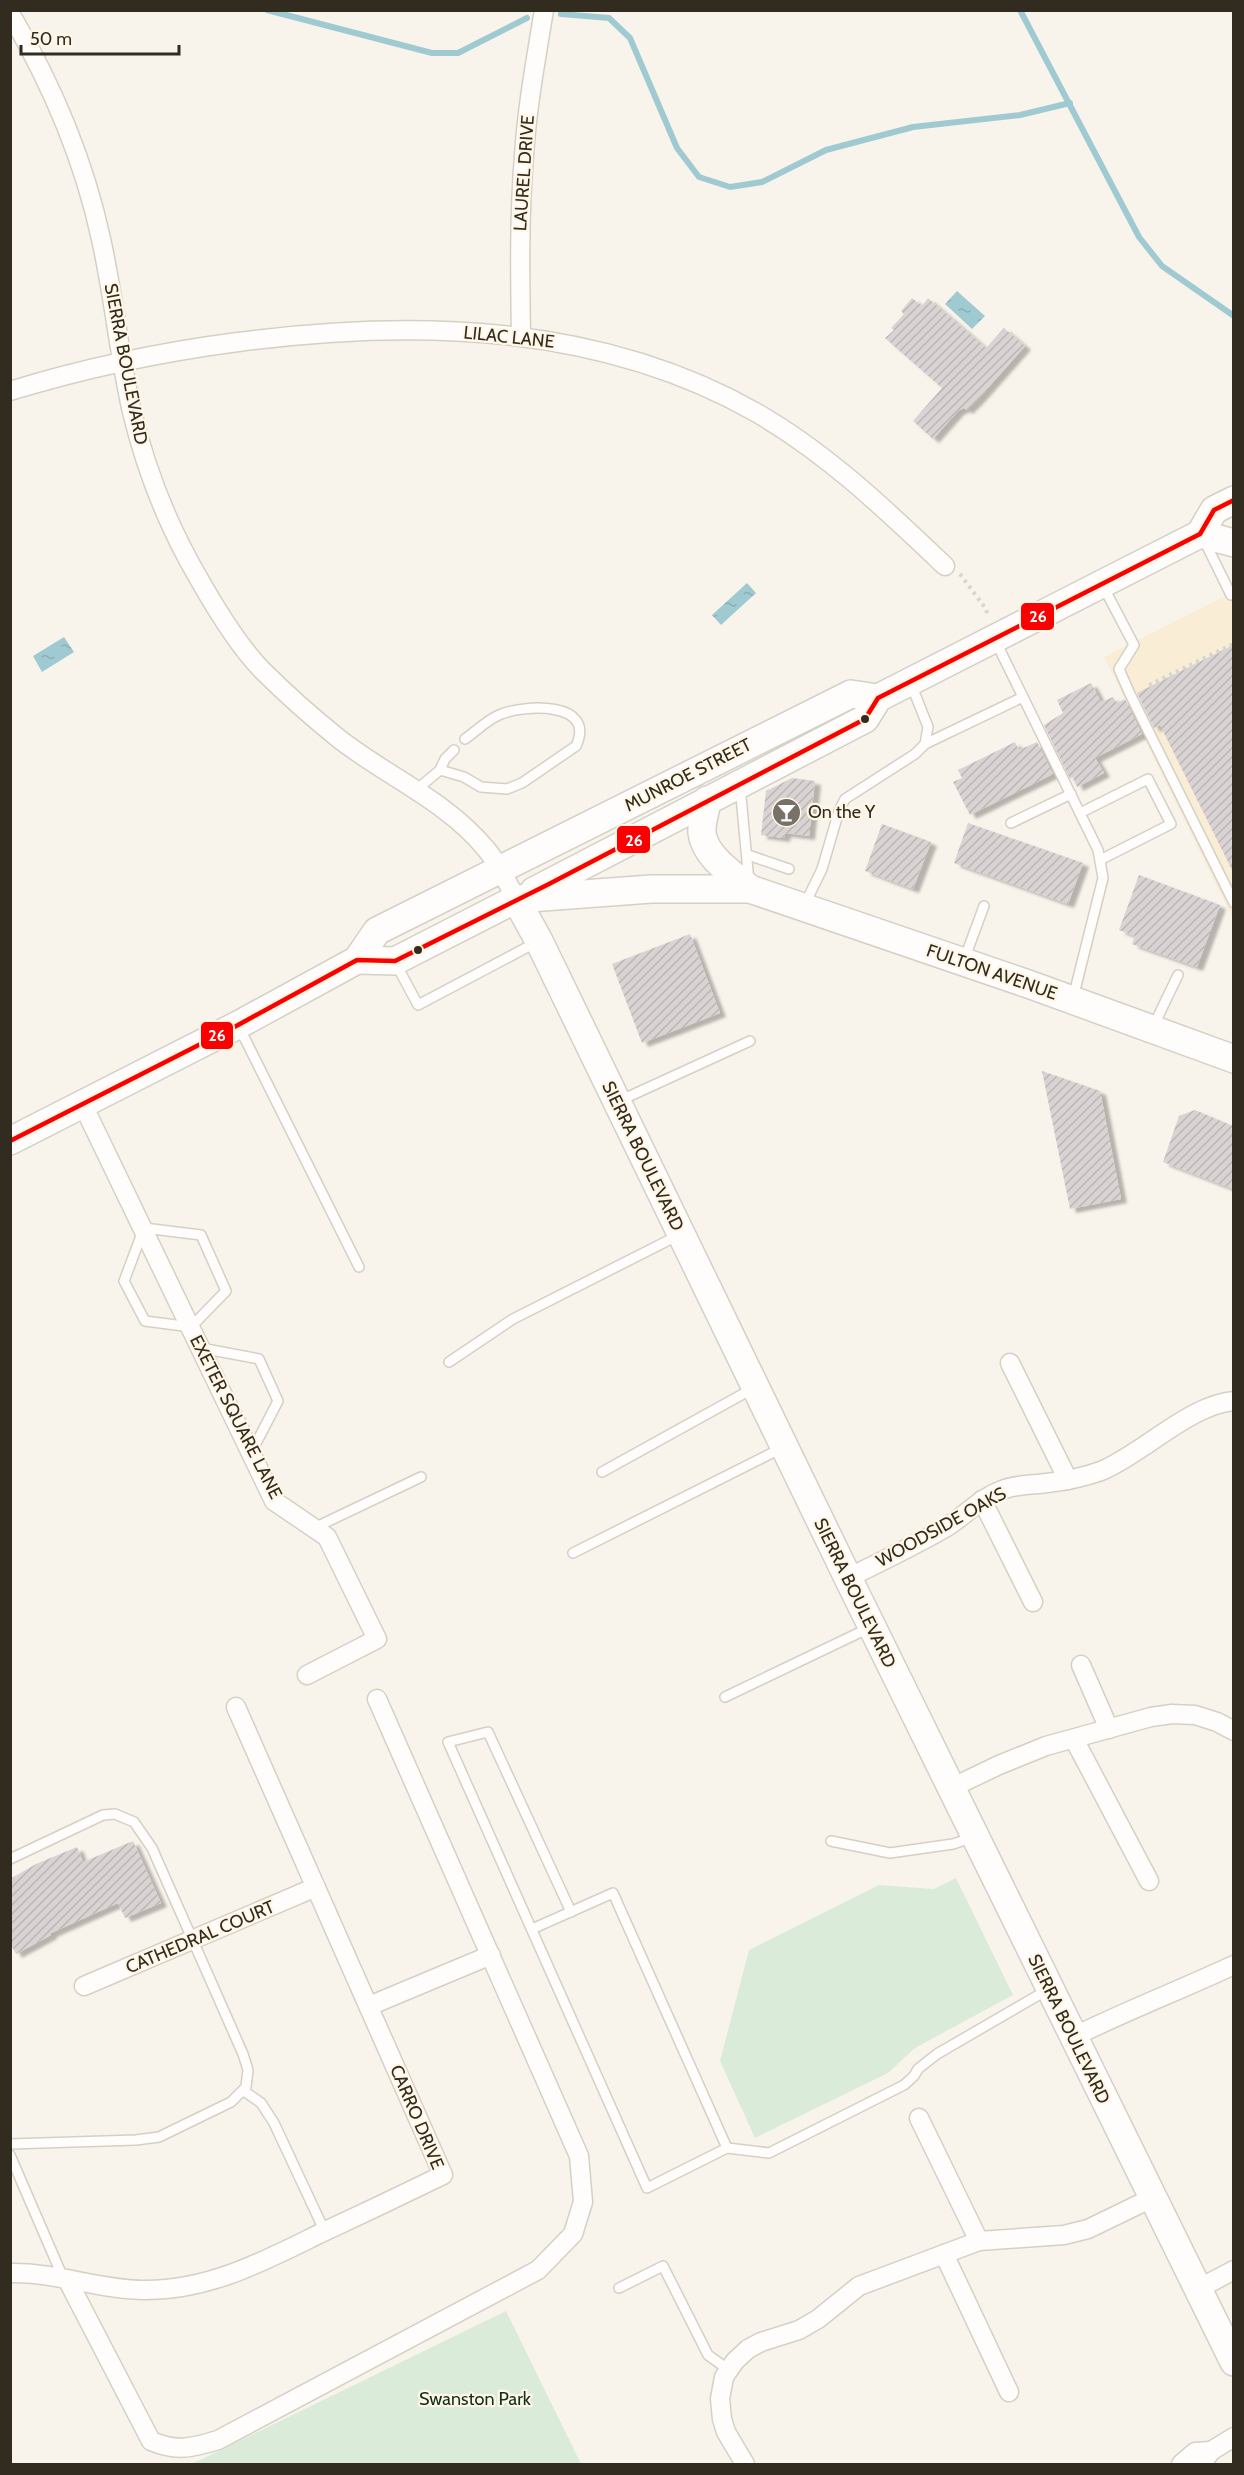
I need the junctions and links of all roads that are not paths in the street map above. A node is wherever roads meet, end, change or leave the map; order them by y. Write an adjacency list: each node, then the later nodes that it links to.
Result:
1 (544, 10): 3 (street, LAUREL DRIVE)
2 (10, 13): 4 (street, SIERRA BOULEVARD)
3 (520, 336): 4 (street, LILAC LANE); 9 (street, LILAC LANE)
4 (122, 362): 5 (street, LILAC LANE); 21 (street, SIERRA BOULEVARD)
5 (10, 391)
6 (1233, 501): 7 (street)
7 (1200, 534): 8 (street); 10 (street, MUNROE STREET); 11 (lane)
8 (1233, 543)
9 (945, 566)
10 (1102, 584): 12 (street, MUNROE STREET); 32 (lane)
11 (1233, 593)
12 (994, 638): 13 (street, MUNROE STREET); 14 (lane)
13 (910, 681): 15 (street, MUNROE STREET); 17 (lane)
14 (1023, 697): 17 (lane); 22 (lane)
15 (878, 698): 20 (street, MUNROE STREET); 28 (street, MUNROE STREET)
16 (465, 740): 19 (lane)
17 (925, 744): 34 (lane)
18 (454, 750): 19 (lane)
19 (440, 770): 21 (lane)
20 (739, 783): 23 (street, MUNROE STREET); 26 (lane)
21 (415, 791): 28 (street, SIERRA BOULEVARD)
22 (1071, 794): 24 (lane); 25 (lane)
23 (707, 800): 30 (street, FULTON AVENUE); 31 (street, MUNROE STREET)
24 (1080, 813): 27 (lane); 27 (lane)
25 (1011, 823)
26 (748, 855): 29 (lane); 30 (lane)
27 (1100, 860): 40 (lane)
28 (500, 869): 31 (street, SIERRA BOULEVARD); 36 (street)
29 (789, 869)
30 (750, 889): 31 (street, FULTON AVENUE); 34 (street, FULTON AVENUE)
31 (516, 899): 35 (street, SIERRA BOULEVARD); 37 (street, FULTON AVENUE)
32 (1233, 903)
33 (984, 906): 38 (lane)
34 (804, 908): 38 (street, FULTON AVENUE)
35 (539, 941): 37 (lane); 45 (street, SIERRA BOULEVARD)
36 (357, 960): 37 (street); 41 (street)
37 (395, 962)
38 (963, 962): 40 (street, FULTON AVENUE)
39 (1178, 975): 42 (lane)
40 (1073, 1000): 42 (street, FULTON AVENUE)
41 (238, 1025): 46 (street); 50 (lane)
42 (1152, 1029): 44 (street, FULTON AVENUE)
43 (750, 1041): 45 (lane)
44 (1233, 1059)
45 (617, 1102): 49 (street, SIERRA BOULEVARD)
46 (83, 1105): 47 (street); 48 (street, EXETER SQUARE LANE)
47 (10, 1141)
48 (144, 1228): 51 (street, EXETER SQUARE LANE); 51 (lane); 51 (lane)
49 (681, 1234): 53 (lane); 55 (street, SIERRA BOULEVARD)
50 (359, 1267)
51 (191, 1327): 52 (street, EXETER SQUARE LANE)
52 (201, 1348): 58 (street, EXETER SQUARE LANE); 58 (lane)
53 (449, 1362)
54 (1010, 1363): 61 (street)
55 (755, 1388): 57 (street, SIERRA BOULEVARD); 59 (lane)
56 (1233, 1401): 61 (street, WOODSIDE OAKS)
57 (784, 1447): 64 (lane); 65 (street, SIERRA BOULEVARD)
58 (251, 1453): 63 (street, EXETER SQUARE LANE)
59 (602, 1472)
60 (421, 1477): 63 (lane)
61 (1068, 1480): 62 (street, WOODSIDE OAKS)
62 (982, 1500): 65 (street, WOODSIDE OAKS); 66 (street)
63 (314, 1528): 69 (street, EXETER SQUARE LANE)
64 (573, 1553)
65 (848, 1578): 67 (street, SIERRA BOULEVARD)
66 (1033, 1602)
67 (872, 1626): 70 (lane); 76 (street, SIERRA BOULEVARD)
68 (1081, 1665): 73 (street)
69 (307, 1675)
70 (725, 1698)
71 (377, 1699): 85 (street)
72 (236, 1707): 81 (street, CARRO DRIVE)
73 (1109, 1729): 74 (street); 75 (street)
74 (1233, 1731)
75 (1074, 1739): 76 (street); 80 (street)
76 (951, 1788): 77 (street, SIERRA BOULEVARD)
77 (976, 1836): 78 (lane); 88 (street, SIERRA BOULEVARD)
78 (831, 1841)
79 (10, 1859): 84 (lane)
80 (1149, 1881)
81 (316, 1887): 84 (street, CATHEDRAL COURT); 89 (street, CARRO DRIVE)
82 (571, 1912): 83 (lane); 83 (lane); 94 (lane)
83 (532, 1929): 94 (lane)
84 (194, 1939): 87 (street, CATHEDRAL COURT); 91 (lane)
85 (491, 1955): 89 (street); 102 (street)
86 (1233, 1965): 90 (street)
87 (84, 1986)
88 (1049, 1988): 90 (street, SIERRA BOULEVARD); 94 (lane)
89 (369, 2006): 97 (street, CARRO DRIVE)
90 (1073, 2037): 96 (street, SIERRA BOULEVARD)
91 (244, 2091): 93 (lane); 97 (lane)
92 (919, 2118): 98 (street)
93 (10, 2144)
94 (728, 2148)
95 (10, 2155): 102 (lane)
96 (1152, 2198): 98 (street); 104 (street, SIERRA BOULEVARD)
97 (325, 2232): 102 (street, CARRO DRIVE)
98 (979, 2241): 99 (street)
99 (944, 2254): 106 (street); 107 (street)
100 (1233, 2270): 104 (street)
101 (10, 2273): 102 (street, CARRO DRIVE)
102 (66, 2280)
103 (619, 2288): 106 (lane)
104 (1198, 2289): 105 (street, SIERRA BOULEVARD)
105 (1233, 2362)
106 (729, 2370): 110 (street)
107 (1009, 2392)
108 (1233, 2437): 109 (street)
109 (1206, 2458): 111 (street)
110 (745, 2464)
111 (1181, 2464)

